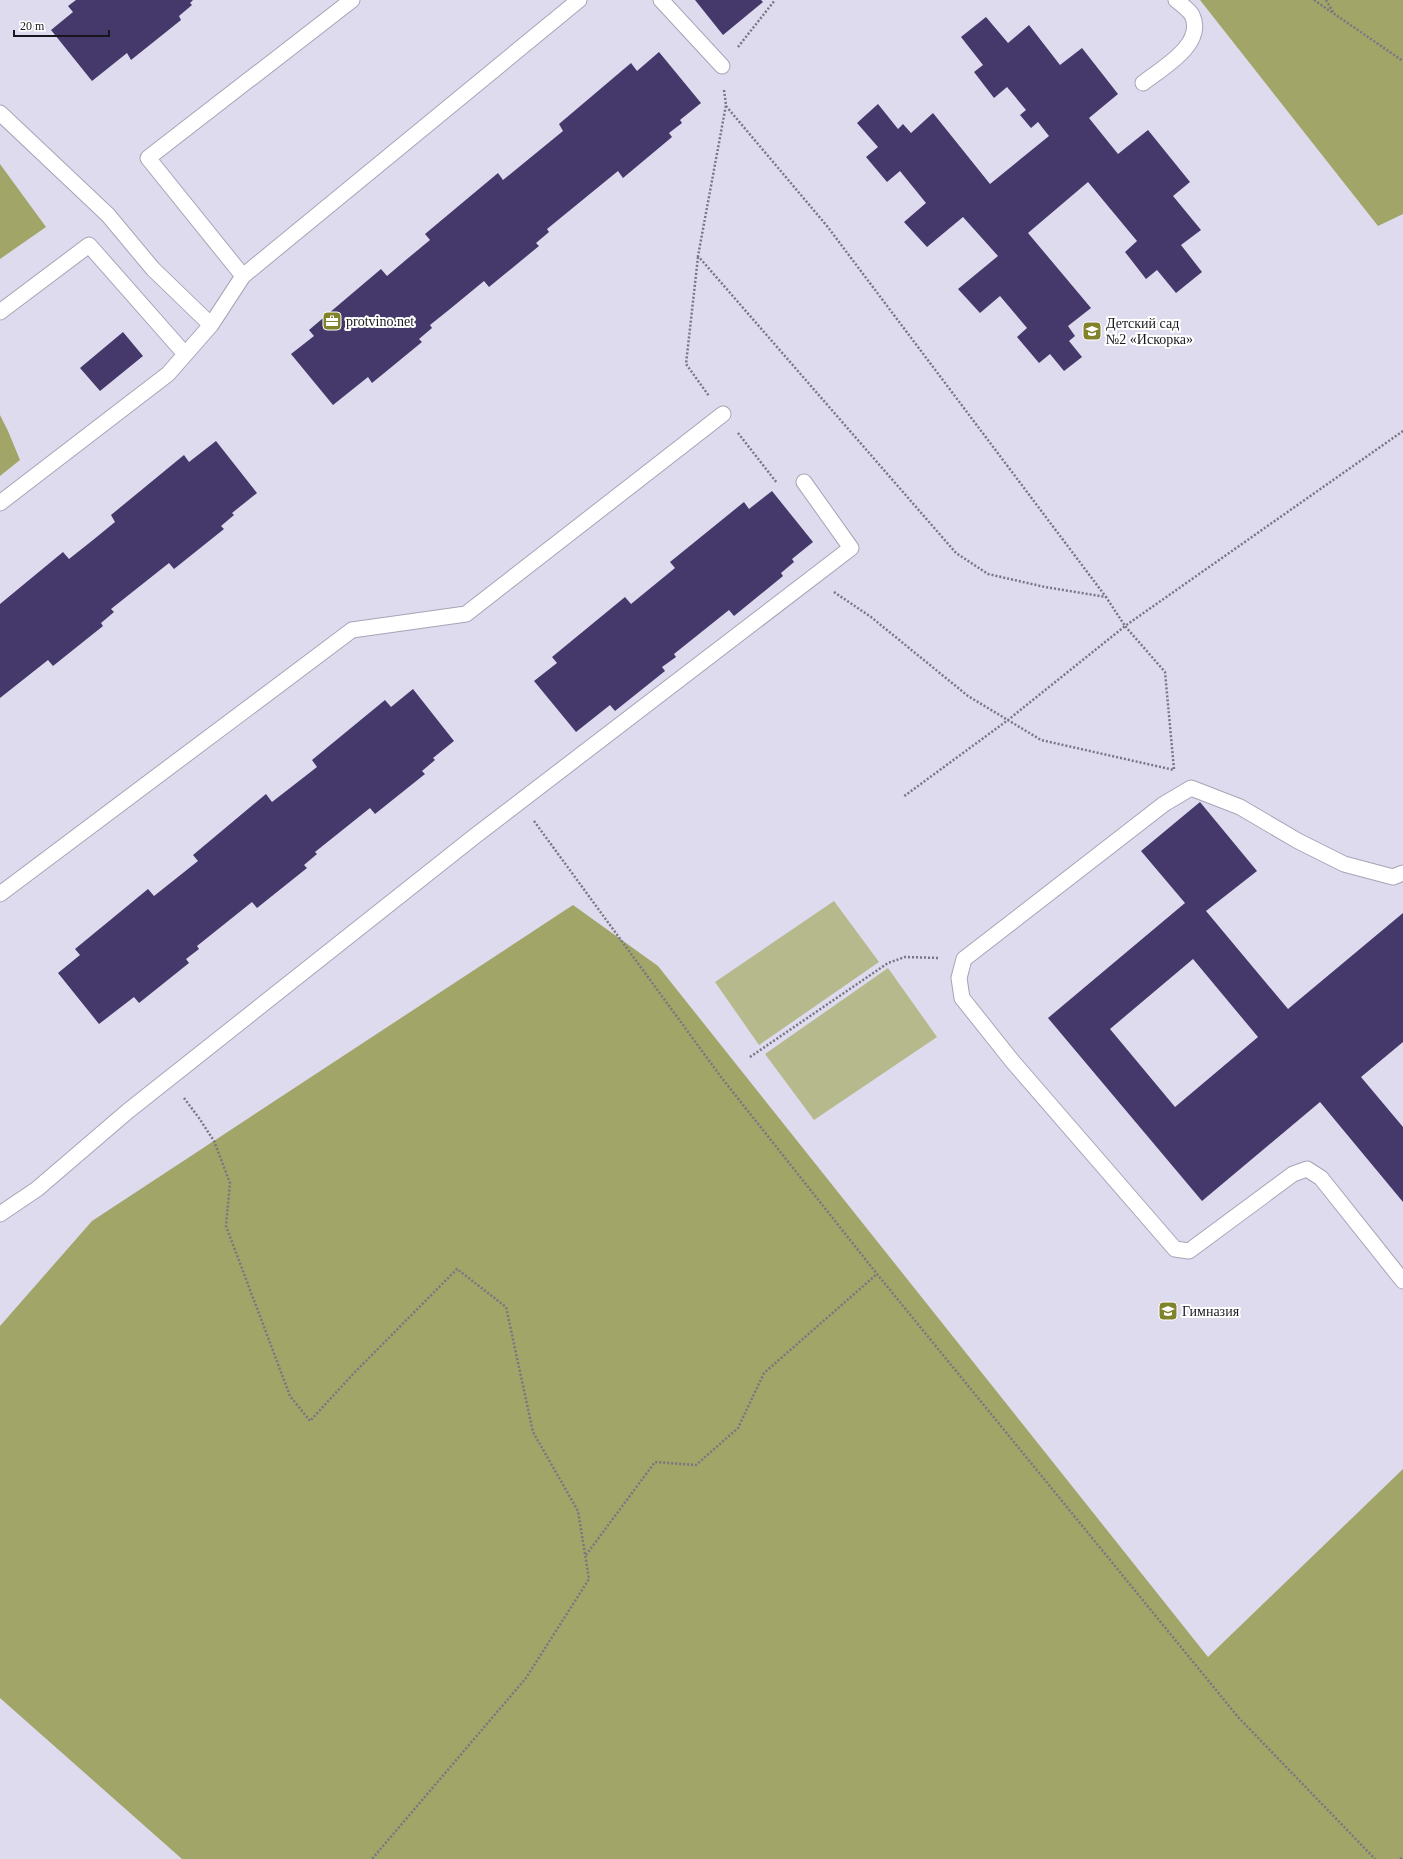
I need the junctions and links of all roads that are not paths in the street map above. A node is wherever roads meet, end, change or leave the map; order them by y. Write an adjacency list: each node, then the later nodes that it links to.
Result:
1 (352, 0): 8 (lane)
2 (579, 0): 8 (lane)
3 (661, 0): 5 (lane)
4 (1176, 0): 6 (lane)
5 (722, 66)
6 (1143, 83)
7 (0, 113): 10 (lane)
8 (243, 276): 10 (lane)
9 (0, 312): 11 (lane)
10 (211, 325): 11 (lane)
11 (185, 354): 14 (lane)
12 (723, 414): 16 (lane)
13 (804, 482): 17 (lane)
14 (0, 503)
15 (1403, 873): 18 (lane)
16 (0, 894)
17 (0, 1214)
18 (1403, 1281)

